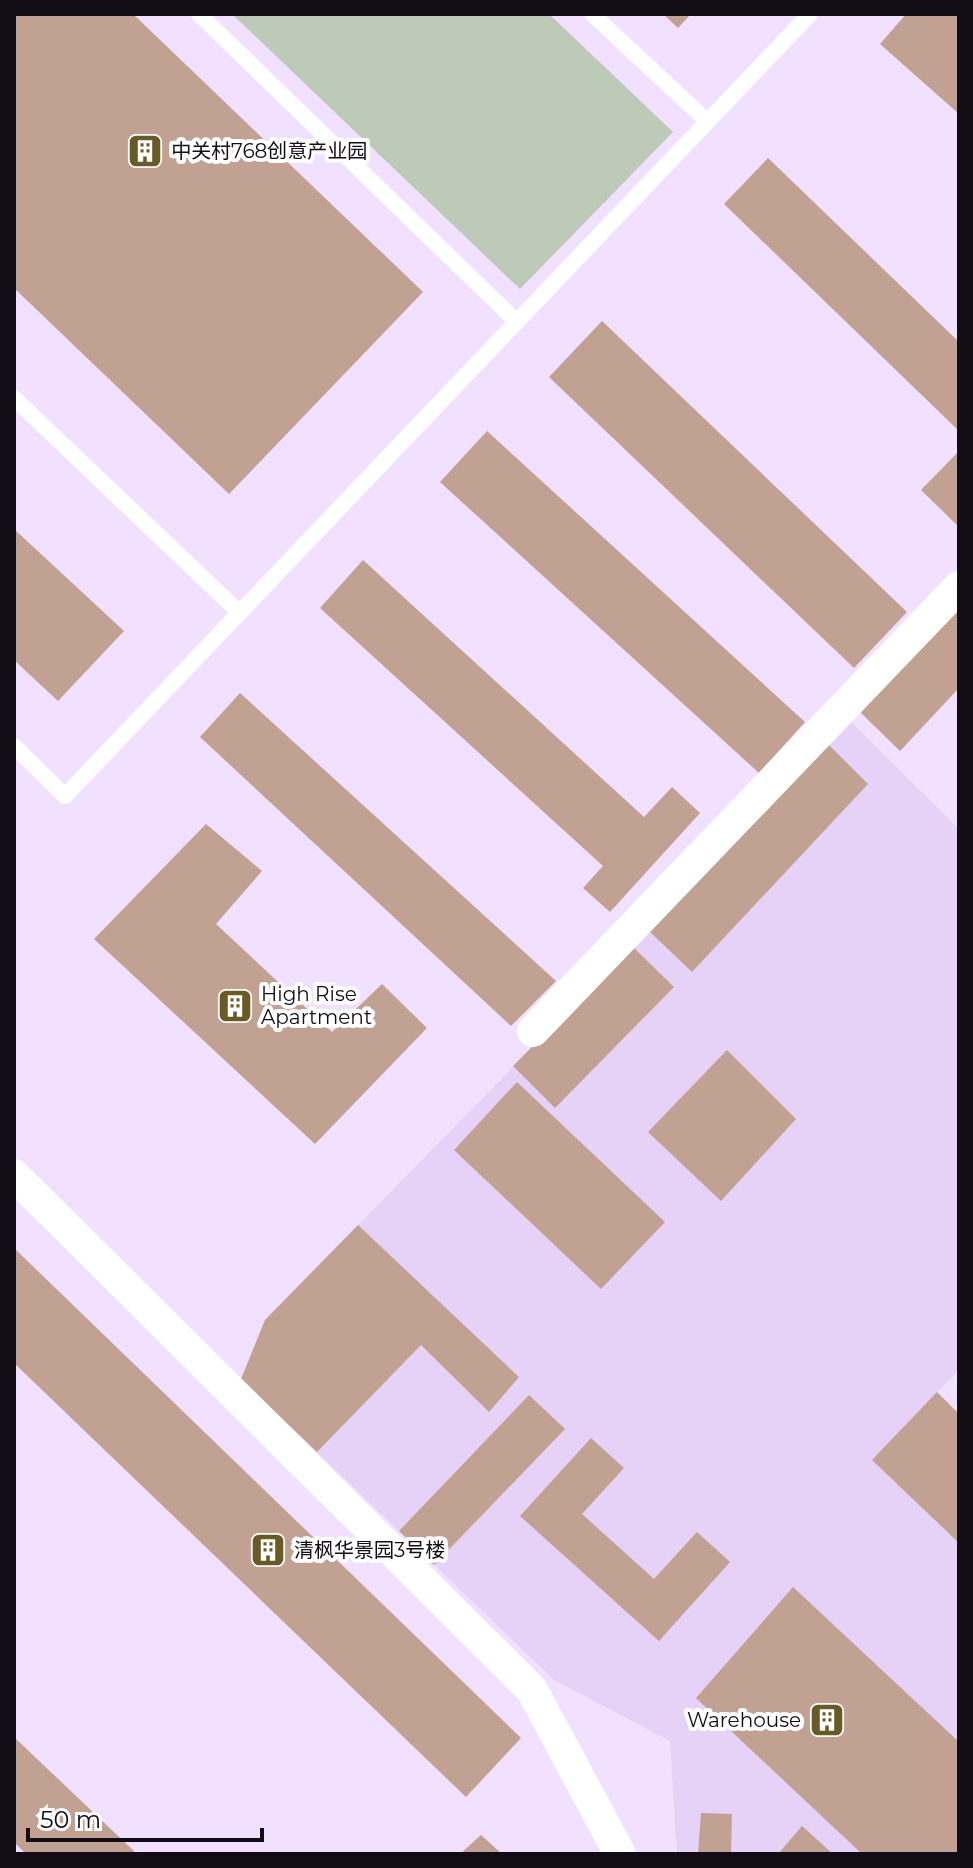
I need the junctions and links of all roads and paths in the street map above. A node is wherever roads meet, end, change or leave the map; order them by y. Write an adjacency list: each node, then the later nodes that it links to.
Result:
1 (199, 14): 5 (lane)
2 (592, 14): 4 (lane)
3 (810, 14): 4 (lane)
4 (707, 121): 5 (lane)
5 (517, 322): 8 (lane)
6 (14, 398): 8 (lane)
7 (959, 587): 10 (street)
8 (240, 613): 9 (lane)
9 (14, 746)
10 (533, 1031)
11 (14, 1175): 12 (street)
12 (620, 1854)

